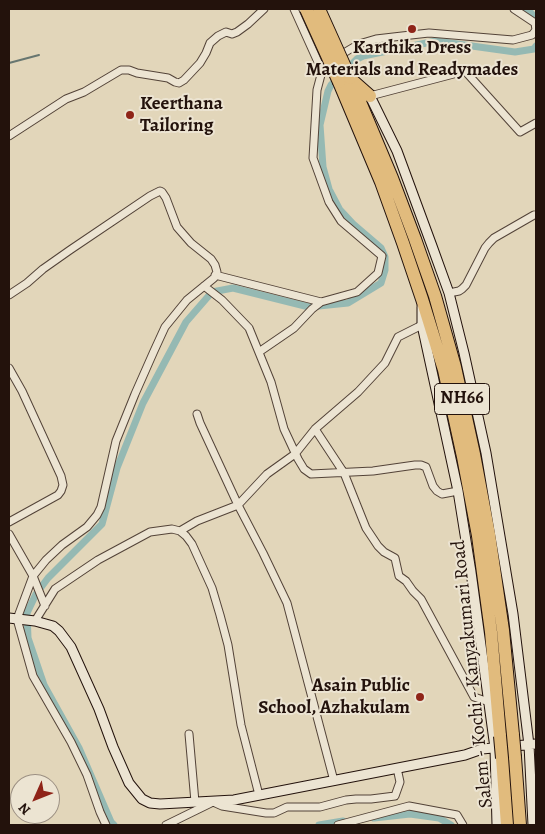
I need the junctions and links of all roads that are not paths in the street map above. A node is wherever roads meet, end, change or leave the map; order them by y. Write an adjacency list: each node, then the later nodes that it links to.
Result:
1 (264, 9): 10 (street)
2 (294, 9): 6 (street)
3 (306, 9): 7 (highway, Salem - Kochi - Kanyakumari Road / NH66, bridge)
4 (319, 9): 7 (highway, Salem - Kochi - Kanyakumari Road / NH66, bridge)
5 (514, 9): 6 (street)
6 (322, 71): 18 (street)
7 (344, 80): 8 (highway); 11 (highway, Salem - Kochi - Kanyakumari Road / NH66)
8 (370, 96): 9 (street); 15 (street)
9 (536, 123)
10 (9, 136)
11 (376, 156): 17 (highway, Salem - Kochi - Kanyakumari Road / NH66); 38 (highway, Salem - Kochi - Kanyakumari Road / NH66)
12 (534, 215): 15 (street)
13 (215, 275): 14 (street); 16 (street); 18 (street)
14 (205, 286): 20 (street); 31 (street)
15 (449, 293): 37 (street)
16 (9, 295)
17 (422, 299): 19 (street); 38 (highway, Salem - Kochi - Kanyakumari Road / NH66)
18 (321, 302): 20 (street)
19 (422, 325): 23 (street); 26 (street)
20 (259, 352): 24 (street)
21 (9, 368): 28 (street)
22 (197, 414): 27 (street)
23 (315, 429): 24 (street); 25 (street)
24 (295, 454): 25 (street); 27 (street)
25 (344, 473): 26 (street); 35 (street)
26 (458, 491): 35 (street)
27 (238, 505): 29 (street); 40 (street)
28 (9, 522)
29 (180, 531): 32 (street); 41 (street)
30 (9, 534): 31 (street)
31 (33, 576): 32 (street); 33 (street)
32 (45, 606): 34 (street)
33 (15, 618): 34 (street); 44 (street)
34 (35, 621): 42 (street)
35 (489, 702): 38 (street)
36 (189, 734): 42 (street)
37 (533, 744): 38 (street); 51 (street)
38 (505, 747): 39 (street); 48 (street); 49 (highway, Salem - Kochi - Kanyakumari Road / NH66); 50 (highway, Salem - Kochi - Kanyakumari Road / NH66)
39 (397, 768): 40 (street); 43 (street)
40 (334, 781): 41 (street)
41 (259, 795): 43 (street)
42 (195, 802): 43 (street)
43 (213, 802): 45 (street)
44 (106, 825)
45 (166, 825)
46 (338, 825): 47 (street)
47 (463, 825)
48 (497, 825)
49 (507, 825)
50 (520, 825)
51 (533, 825)

